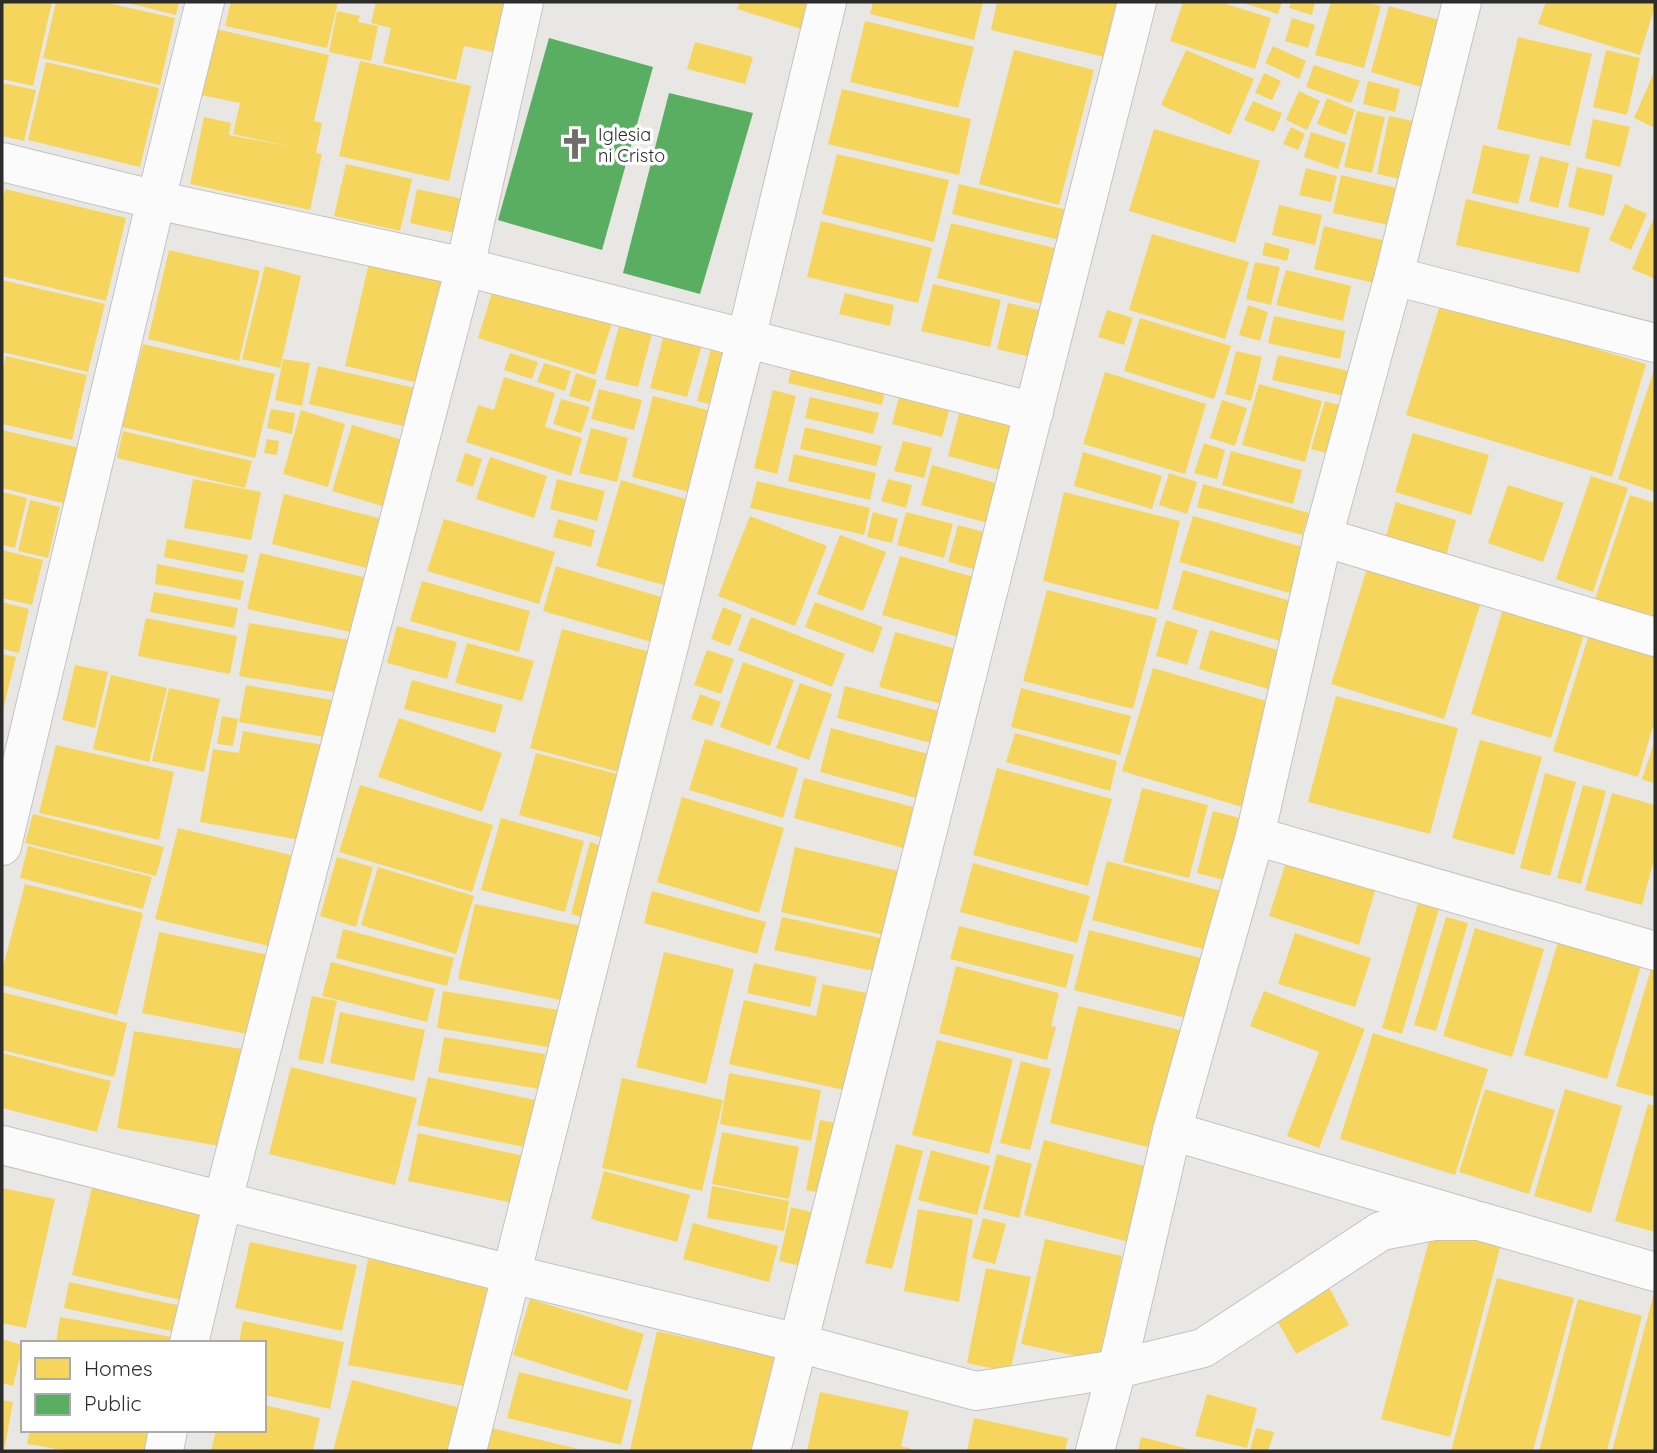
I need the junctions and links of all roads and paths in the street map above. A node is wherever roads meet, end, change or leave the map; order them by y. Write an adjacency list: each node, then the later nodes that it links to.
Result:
1 (205, 2): 7 (street)
2 (524, 2): 8 (street)
3 (827, 2): 10 (street)
4 (1137, 2): 12 (street)
5 (1462, 2): 9 (street)
6 (2, 162): 7 (street)
7 (156, 200): 8 (street); 16 (street)
8 (465, 267): 10 (street); 20 (street)
9 (1394, 276): 11 (street); 13 (street)
10 (746, 339): 12 (street); 23 (street)
11 (1655, 343)
12 (1034, 412): 25 (street)
13 (1323, 537): 14 (street); 15 (street)
14 (1655, 637)
15 (1255, 836): 17 (street); 18 (street)
16 (2, 846)
17 (1655, 951)
18 (1172, 1130): 21 (street); 26 (street)
19 (2, 1145): 20 (street)
20 (223, 1200): 23 (street); 24 (street)
21 (1479, 1221): 22 (street); 26 (street)
22 (1655, 1272)
23 (511, 1274): 25 (street); 29 (street)
24 (189, 1341)
25 (798, 1343): 26 (street); 30 (street)
26 (1117, 1369): 31 (street)
27 (168, 1432): 28 (street)
28 (163, 1451)
29 (467, 1451)
30 (771, 1451)
31 (1095, 1451)

